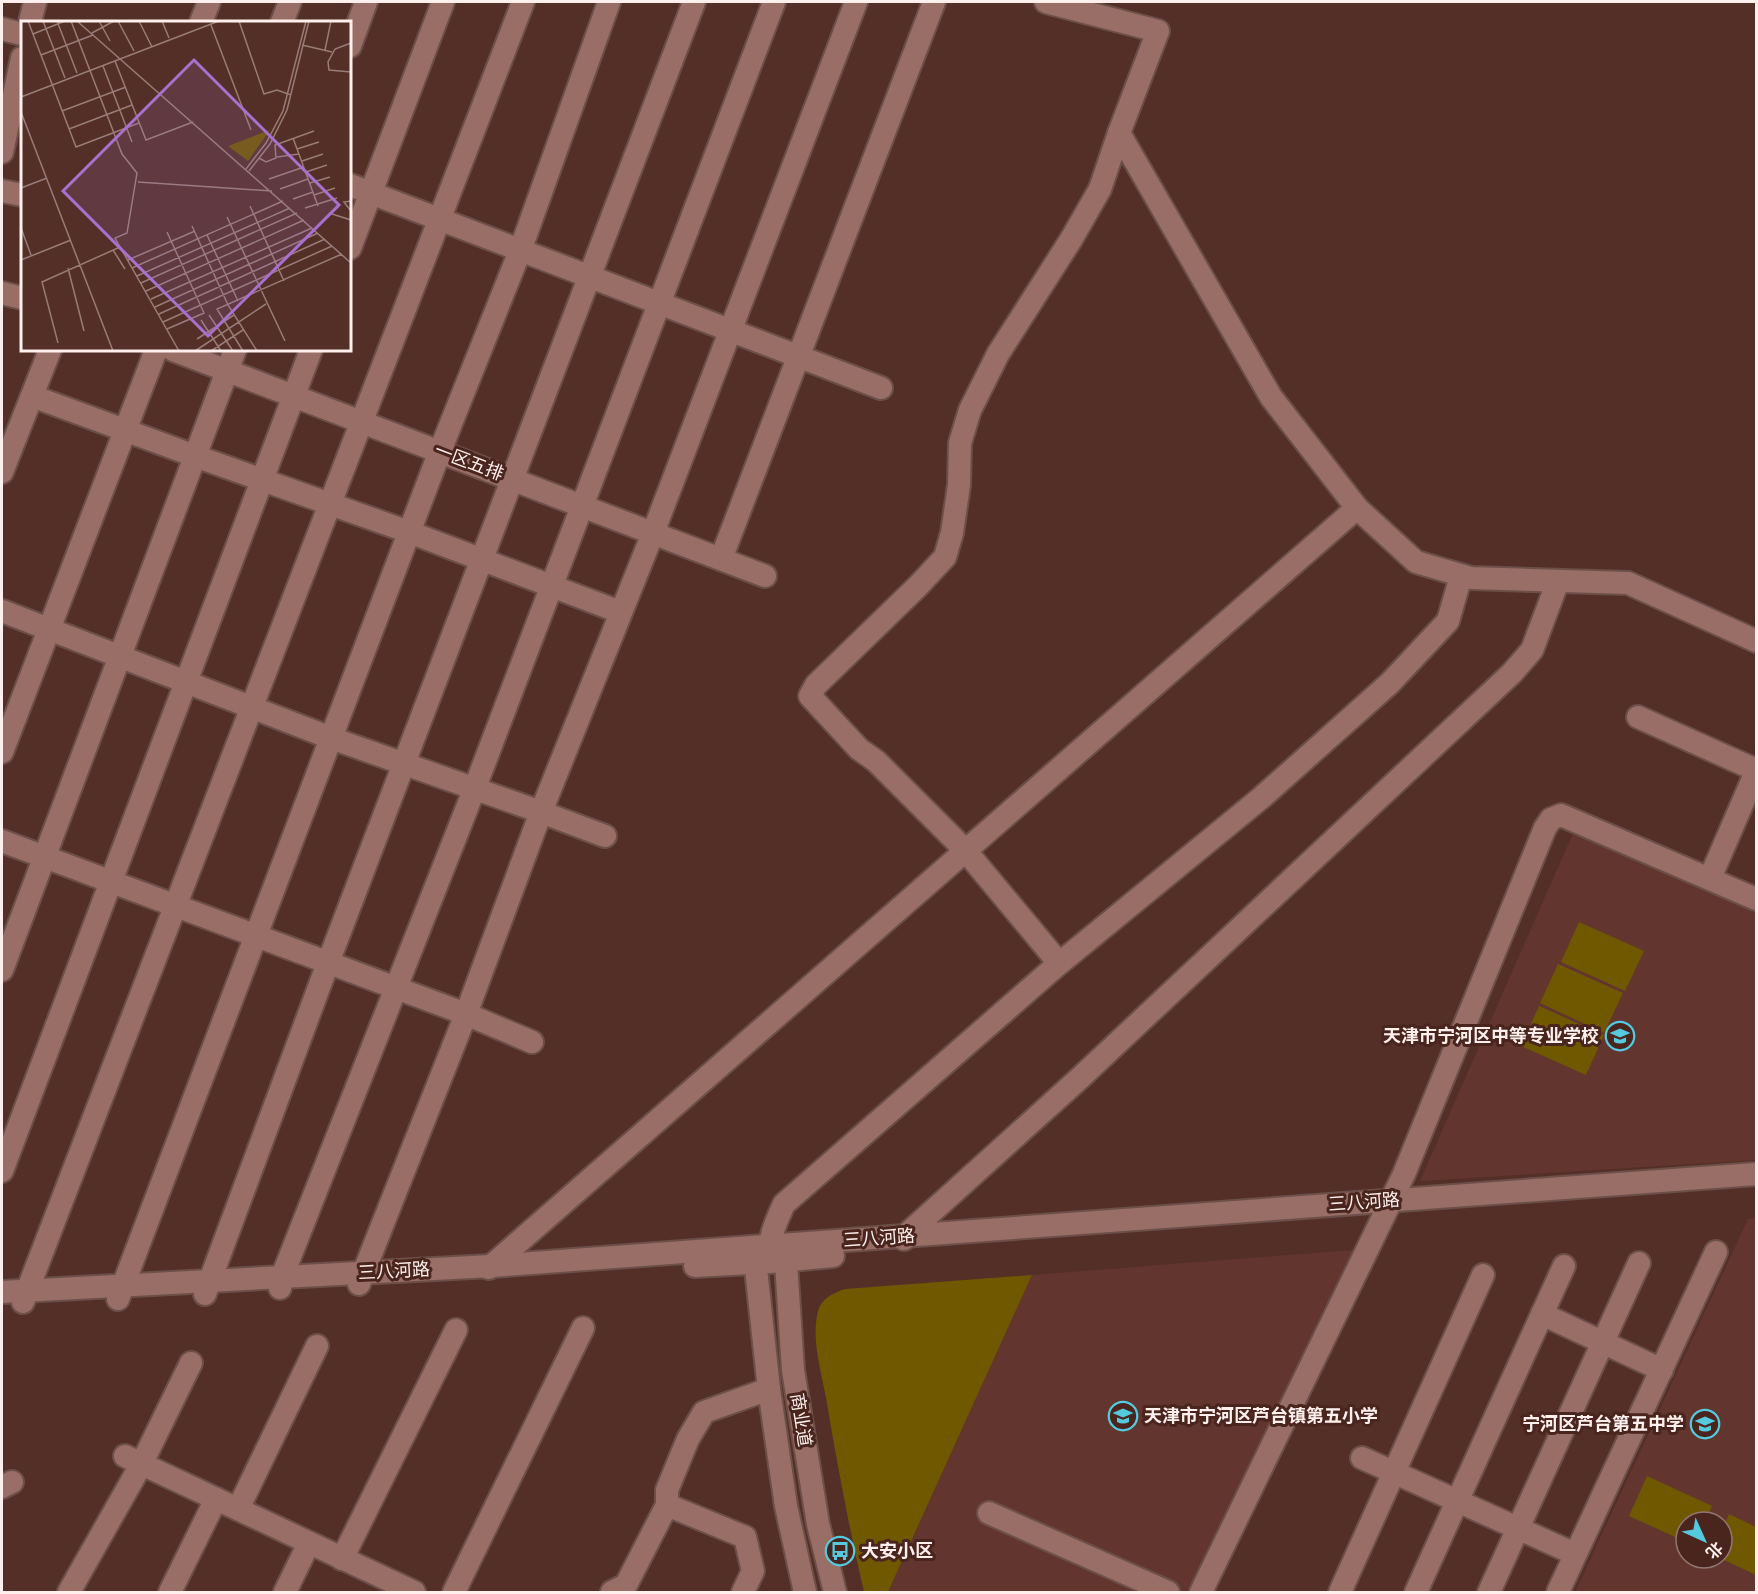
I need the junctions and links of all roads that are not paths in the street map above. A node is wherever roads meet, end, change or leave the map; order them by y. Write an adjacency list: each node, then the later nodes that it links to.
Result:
1 (35, 2): 14 (street)
2 (209, 2): 15 (street)
3 (290, 2): 16 (street)
4 (366, 2): 19 (street)
5 (443, 2): 24 (street)
6 (523, 2): 27 (street)
7 (609, 2): 29 (street)
8 (694, 2): 30 (street)
9 (774, 2): 33 (street)
10 (856, 2): 34 (street)
11 (934, 2): 39 (street)
12 (1047, 2): 13 (street)
13 (1074, 5): 22 (street)
14 (30, 21)
15 (201, 21)
16 (282, 21)
17 (2, 30): 18 (street)
18 (21, 34)
19 (351, 43)
20 (21, 62): 21 (street)
21 (11, 113): 23 (street)
22 (1119, 133): 53 (street); 78 (street)
23 (2, 152)
24 (360, 189): 27 (street); 28 (street)
25 (2, 191): 26 (street)
26 (21, 195)
27 (439, 220): 29 (street); 44 (street)
28 (351, 242)
29 (520, 251): 30 (street); 46 (street)
30 (589, 277): 33 (street); 49 (street)
31 (2, 293): 32 (street)
32 (21, 298)
33 (659, 304): 34 (street); 52 (street)
34 (730, 330): 39 (street); 55 (street)
35 (50, 351): 43 (street)
36 (156, 351): 45 (street)
37 (179, 351): 40 (street, 一区五排)
38 (311, 351): 42 (street)
39 (798, 356): 41 (street); 57 (street)
40 (231, 360): 42 (street, 一区五排); 47 (street)
41 (881, 388)
42 (294, 395): 44 (street, 一区五排); 50 (street)
43 (32, 396): 45 (street); 48 (street)
44 (362, 421): 46 (street, 一区五排); 51 (street)
45 (125, 430): 47 (street); 64 (street)
46 (440, 451): 49 (street, 一区五排); 54 (street)
47 (195, 456): 50 (street); 66 (street)
48 (2, 472)
49 (512, 479): 52 (street, 一区五排); 56 (street)
50 (262, 480): 51 (street); 67 (street)
51 (330, 504): 54 (street); 68 (street)
52 (582, 506): 55 (street, 一区五排); 61 (street)
53 (1357, 508): 59 (street); 78 (street)
54 (410, 532): 56 (street); 70 (street)
55 (653, 533): 57 (street, 一区五排); 63 (street)
56 (482, 559): 61 (street); 72 (street)
57 (721, 559): 58 (street, 一区五排)
58 (765, 576)
59 (1461, 576): 60 (street); 86 (street)
60 (1558, 581): 65 (street); 95 (street)
61 (552, 585): 63 (street); 74 (street)
62 (2, 611): 64 (street)
63 (620, 612): 75 (street)
64 (49, 629): 66 (street); 71 (street)
65 (1756, 641)
66 (120, 656): 67 (street); 79 (street)
67 (185, 682): 68 (street); 81 (street)
68 (252, 708): 70 (street); 83 (street)
69 (1638, 717): 73 (street)
70 (331, 738): 72 (street); 84 (street)
71 (2, 752)
72 (404, 764): 74 (street); 85 (street)
73 (1756, 771): 80 (street)
74 (474, 790): 75 (street); 88 (street)
75 (541, 812): 76 (street); 89 (street)
76 (605, 836)
77 (2, 841): 79 (street)
78 (965, 850): 86 (street); 100 (street)
79 (44, 856): 81 (street); 87 (street)
80 (1710, 878): 82 (street); 94 (street)
81 (110, 881): 83 (street); 91 (street)
82 (1756, 899)
83 (175, 906): 84 (street); 107 (street)
84 (256, 936): 85 (street); 106 (street)
85 (328, 963): 88 (street); 104 (street)
86 (1059, 963): 97 (street)
87 (2, 970)
88 (396, 988): 89 (street); 103 (street)
89 (466, 1014): 90 (street); 102 (street)
90 (532, 1042)
91 (2, 1171)
92 (1756, 1174): 94 (street, 三八河路)
93 (1756, 1188): 94 (street, 三八河路)
94 (1389, 1207): 95 (street, 三八河路); 135 (street)
95 (904, 1242): 97 (street, 三八河路)
96 (1716, 1252): 113 (street)
97 (769, 1254): 100 (street, 三八河路); 114 (street, 商业道); 133 (street, 商业道)
98 (1638, 1263): 138 (street)
99 (1564, 1266): 108 (street)
100 (482, 1273): 102 (street, 三八河路)
101 (1483, 1275): 117 (street)
102 (361, 1279): 103 (street, 三八河路)
103 (281, 1284): 104 (street, 三八河路)
104 (206, 1289): 106 (street, 三八河路)
105 (2, 1292): 107 (street, 三八河路)
106 (120, 1293): 107 (street, 三八河路)
107 (18, 1299)
108 (1542, 1314): 113 (street); 137 (street)
109 (584, 1328): 129 (street)
110 (456, 1330): 124 (street)
111 (317, 1346): 120 (street)
112 (191, 1363): 116 (street)
113 (1662, 1370): 123 (street)
114 (769, 1389): 119 (street); 132 (street, 商业道)
115 (1362, 1458): 117 (street)
116 (133, 1460): 118 (street); 126 (street)
117 (1394, 1473): 123 (street); 136 (street)
118 (216, 1499): 120 (street); 127 (street)
119 (667, 1505): 130 (street); 131 (street)
120 (238, 1509): 122 (street)
121 (989, 1513): 134 (street)
122 (309, 1543): 124 (street); 128 (street)
123 (1575, 1554): 139 (street)
124 (342, 1558): 125 (street)
125 (403, 1590)
126 (69, 1593)
127 (170, 1593)
128 (285, 1593)
129 (454, 1593)
130 (612, 1593)
131 (743, 1593)
132 (805, 1593)
133 (835, 1593)
134 (1168, 1593)
135 (1201, 1593)
136 (1340, 1593)
137 (1416, 1593)
138 (1490, 1593)
139 (1558, 1593)

